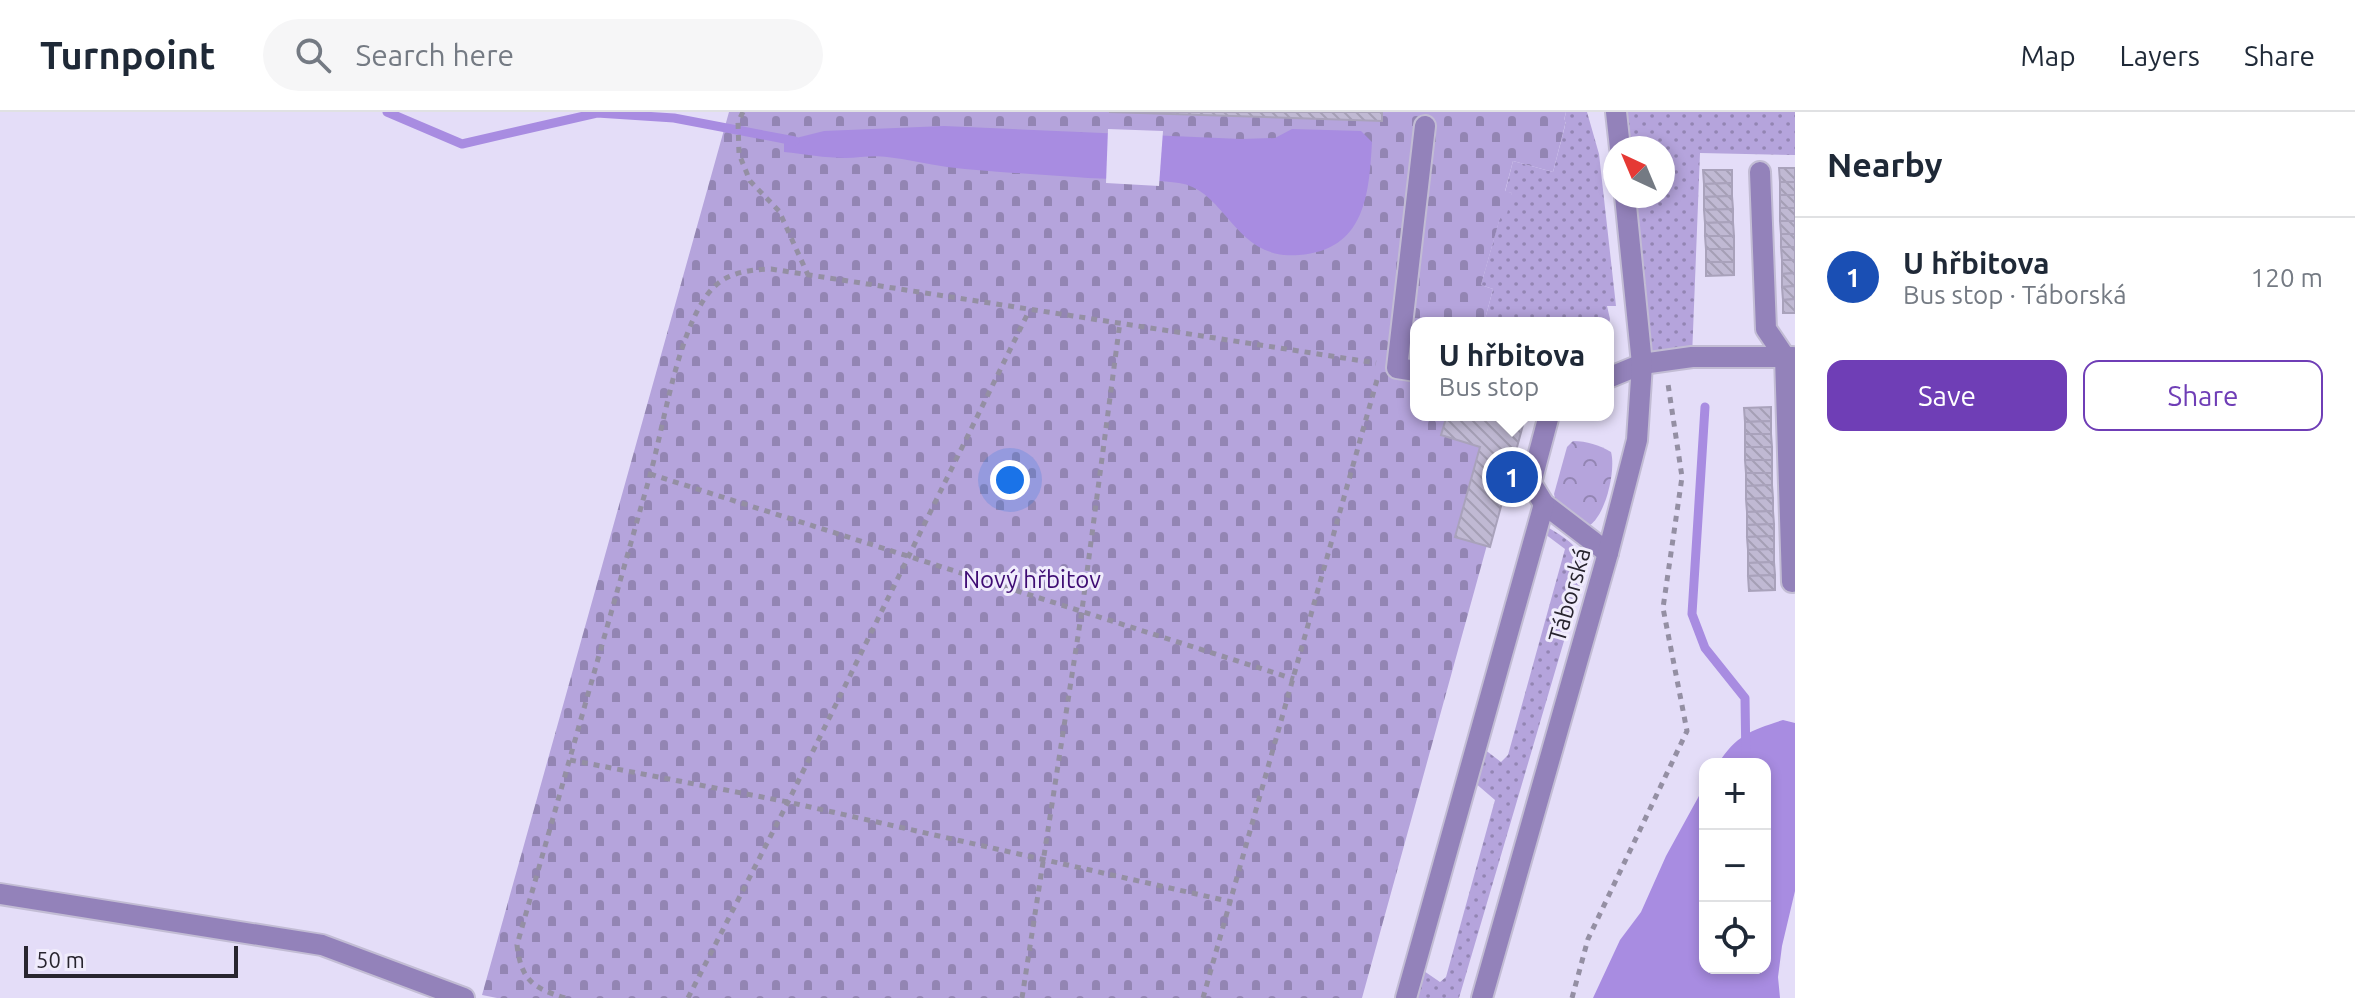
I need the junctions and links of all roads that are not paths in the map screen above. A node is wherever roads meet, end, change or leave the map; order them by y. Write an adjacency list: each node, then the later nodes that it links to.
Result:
1 (1616, 112): 3 (street)
2 (1425, 126): 8 (street)
3 (1619, 136)
4 (1760, 172): 6 (street)
5 (1626, 208): 7 (street, Táborská)
6 (1790, 357): 7 (street); 13 (street)
7 (1642, 364): 9 (street); 12 (street, Táborská)
8 (1410, 370)
9 (1614, 376)
10 (1547, 421): 11 (street)
11 (1544, 504): 12 (street); 16 (street)
12 (1608, 553): 17 (street, Táborská)
13 (1792, 582)
14 (0, 894): 15 (street)
15 (464, 998)
16 (1406, 998)
17 (1482, 998)

